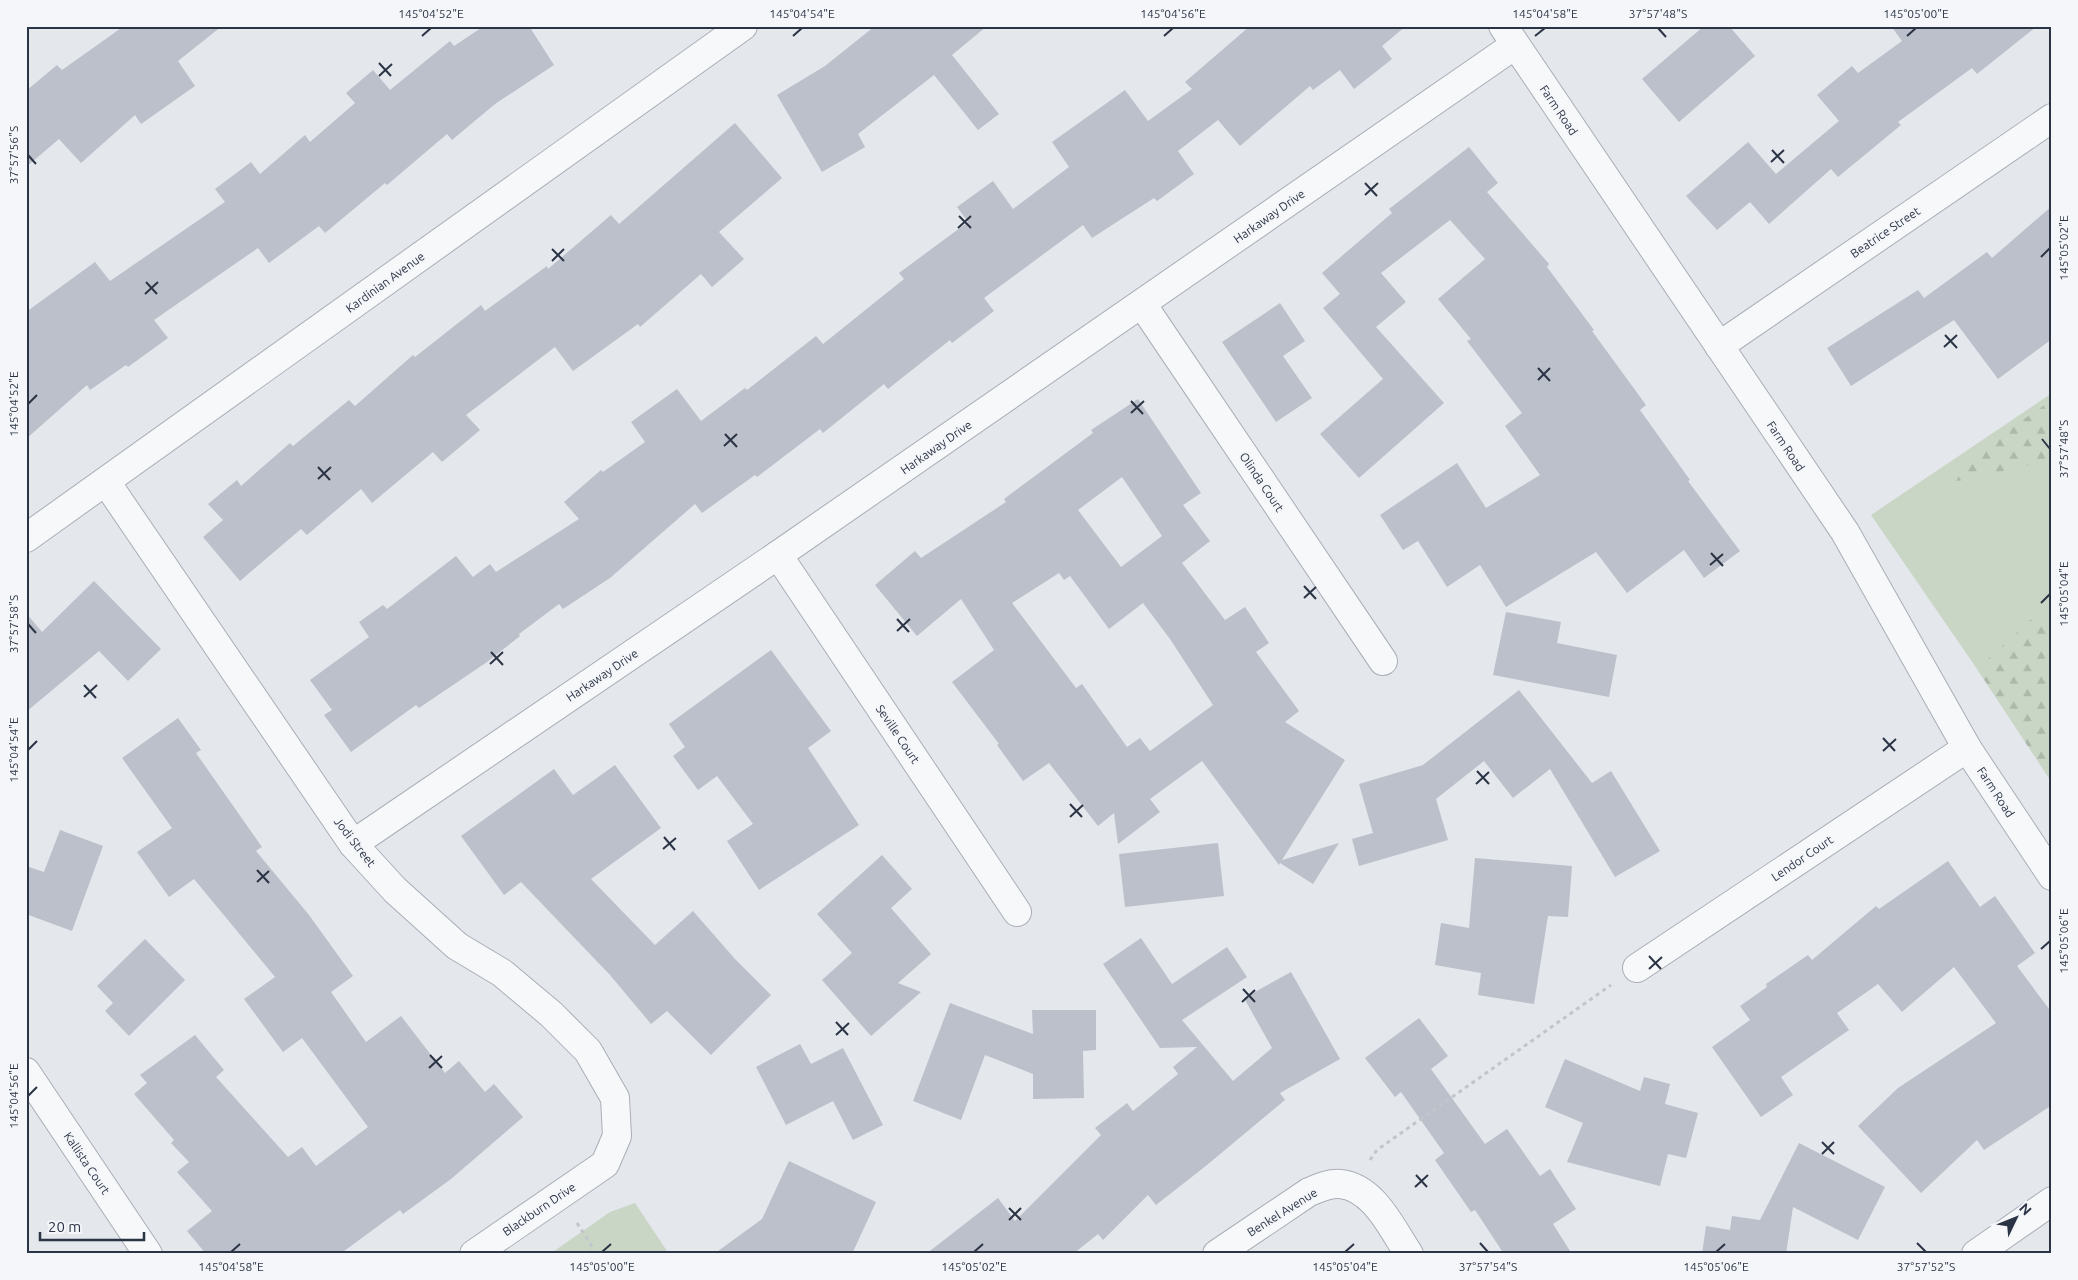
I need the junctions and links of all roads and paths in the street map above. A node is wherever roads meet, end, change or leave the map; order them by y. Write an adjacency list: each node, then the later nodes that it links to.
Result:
1 (743, 26): 6 (street, Kardinian Avenue)
2 (1509, 35): 4 (street, Harkaway Drive); 5 (street, Farm Road)
3 (2052, 118): 5 (street, Beatrice Street)
4 (1142, 304): 8 (street, Harkaway Drive); 9 (street, Olinda Court)
5 (1719, 346): 10 (street, Farm Road)
6 (106, 482): 7 (street, Kardinian Avenue); 11 (street, Jodi Street)
7 (26, 538)
8 (778, 555): 11 (street, Harkaway Drive); 13 (street, Seville Court)
9 (1383, 661)
10 (1967, 748): 12 (street, Farm Road); 14 (street, Lendor Court)
11 (353, 844): 16 (street, Jodi Street)
12 (2052, 876)
13 (1017, 912)
14 (1637, 968): 17 (path)
15 (26, 1072): 19 (street, Kallista Court)
16 (605, 1164): 20 (street, Blackburn Drive)
17 (1351, 1187): 21 (street, Benkel Avenue); 22 (street, Benkel Avenue)
18 (2052, 1201): 23 (street)
19 (148, 1254)
20 (474, 1254)
21 (1217, 1254)
22 (1409, 1254)
23 (1976, 1254)

